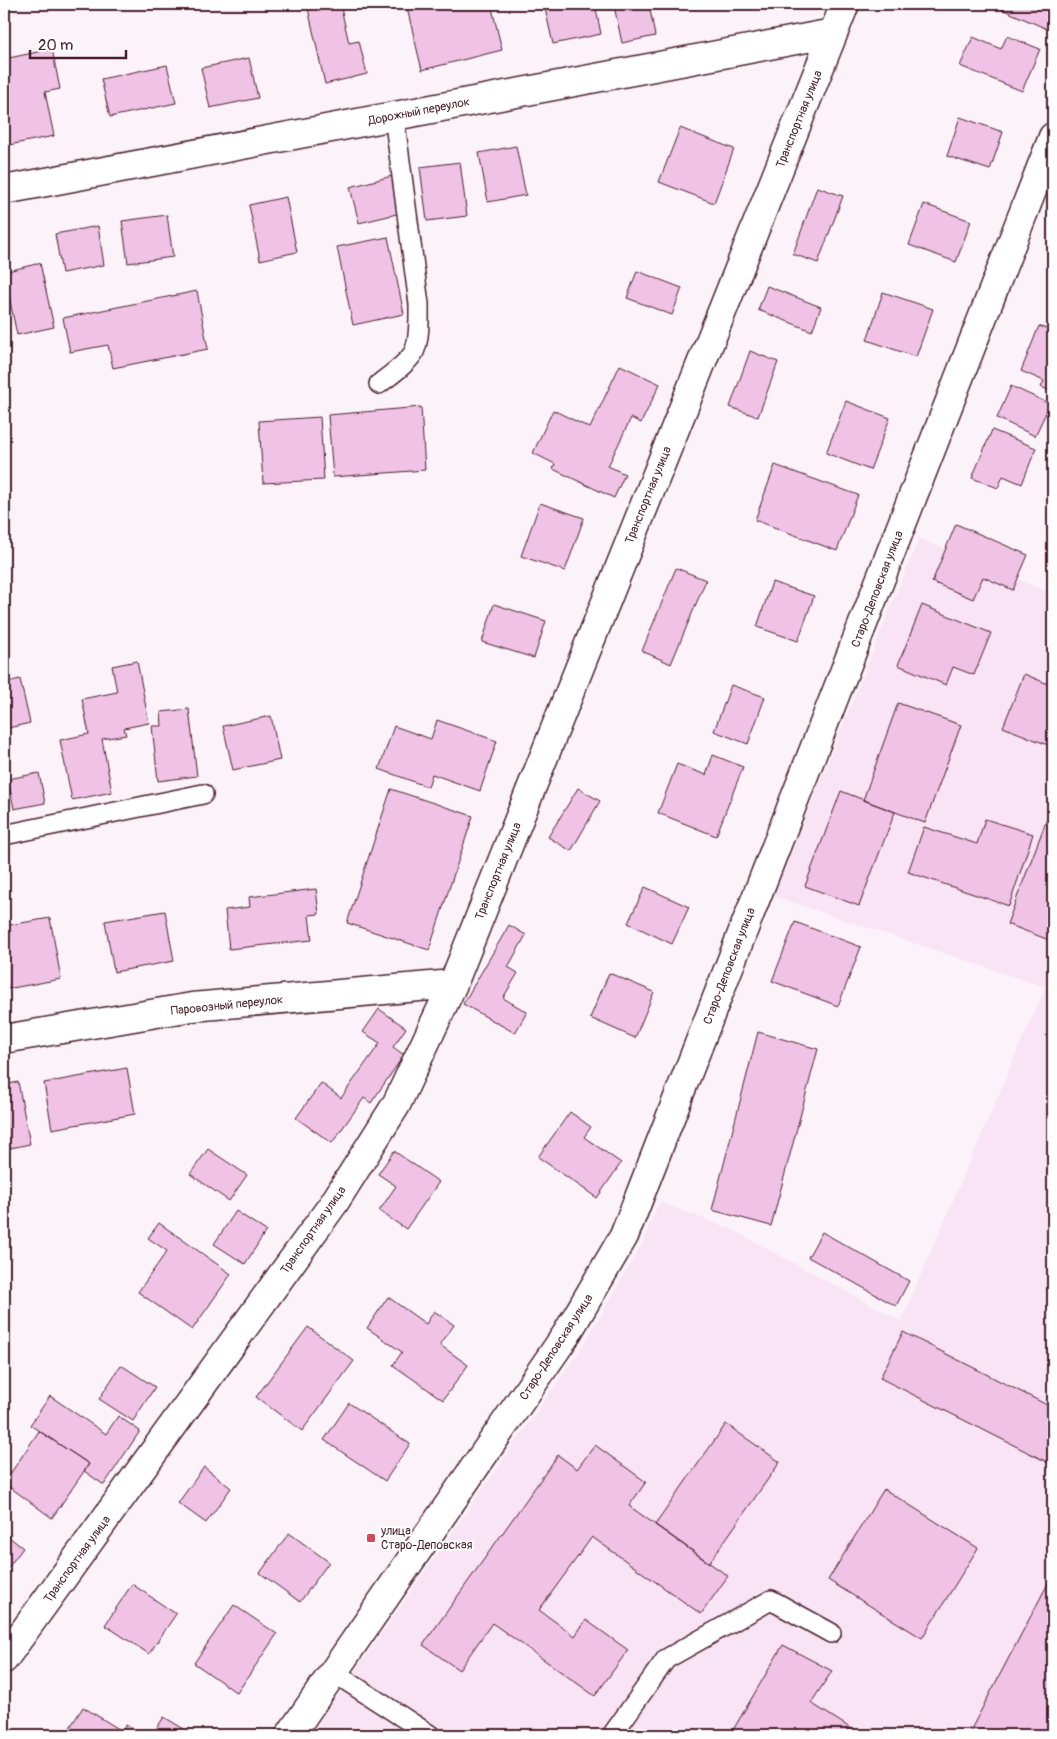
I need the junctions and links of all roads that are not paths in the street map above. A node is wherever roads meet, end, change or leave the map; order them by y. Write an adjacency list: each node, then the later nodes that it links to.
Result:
1 (845, 4): 2 (street, Транспортная улица)
2 (833, 33): 3 (street, Дорожный переулок); 9 (street, Транспортная улица)
3 (394, 116): 5 (street, Дорожный переулок); 6 (lane)
4 (1053, 137): 13 (street, Старо-Деповская улица)
5 (4, 190)
6 (379, 384)
7 (203, 794): 8 (lane)
8 (4, 836)
9 (453, 984): 10 (street, Паровозный переулок); 12 (street, Транспортная улица)
10 (4, 1039)
11 (831, 1633): 16 (lane)
12 (4, 1659)
13 (333, 1672): 14 (street, Старо-Деповская улица); 15 (lane)
14 (290, 1735)
15 (430, 1735)
16 (612, 1735)

